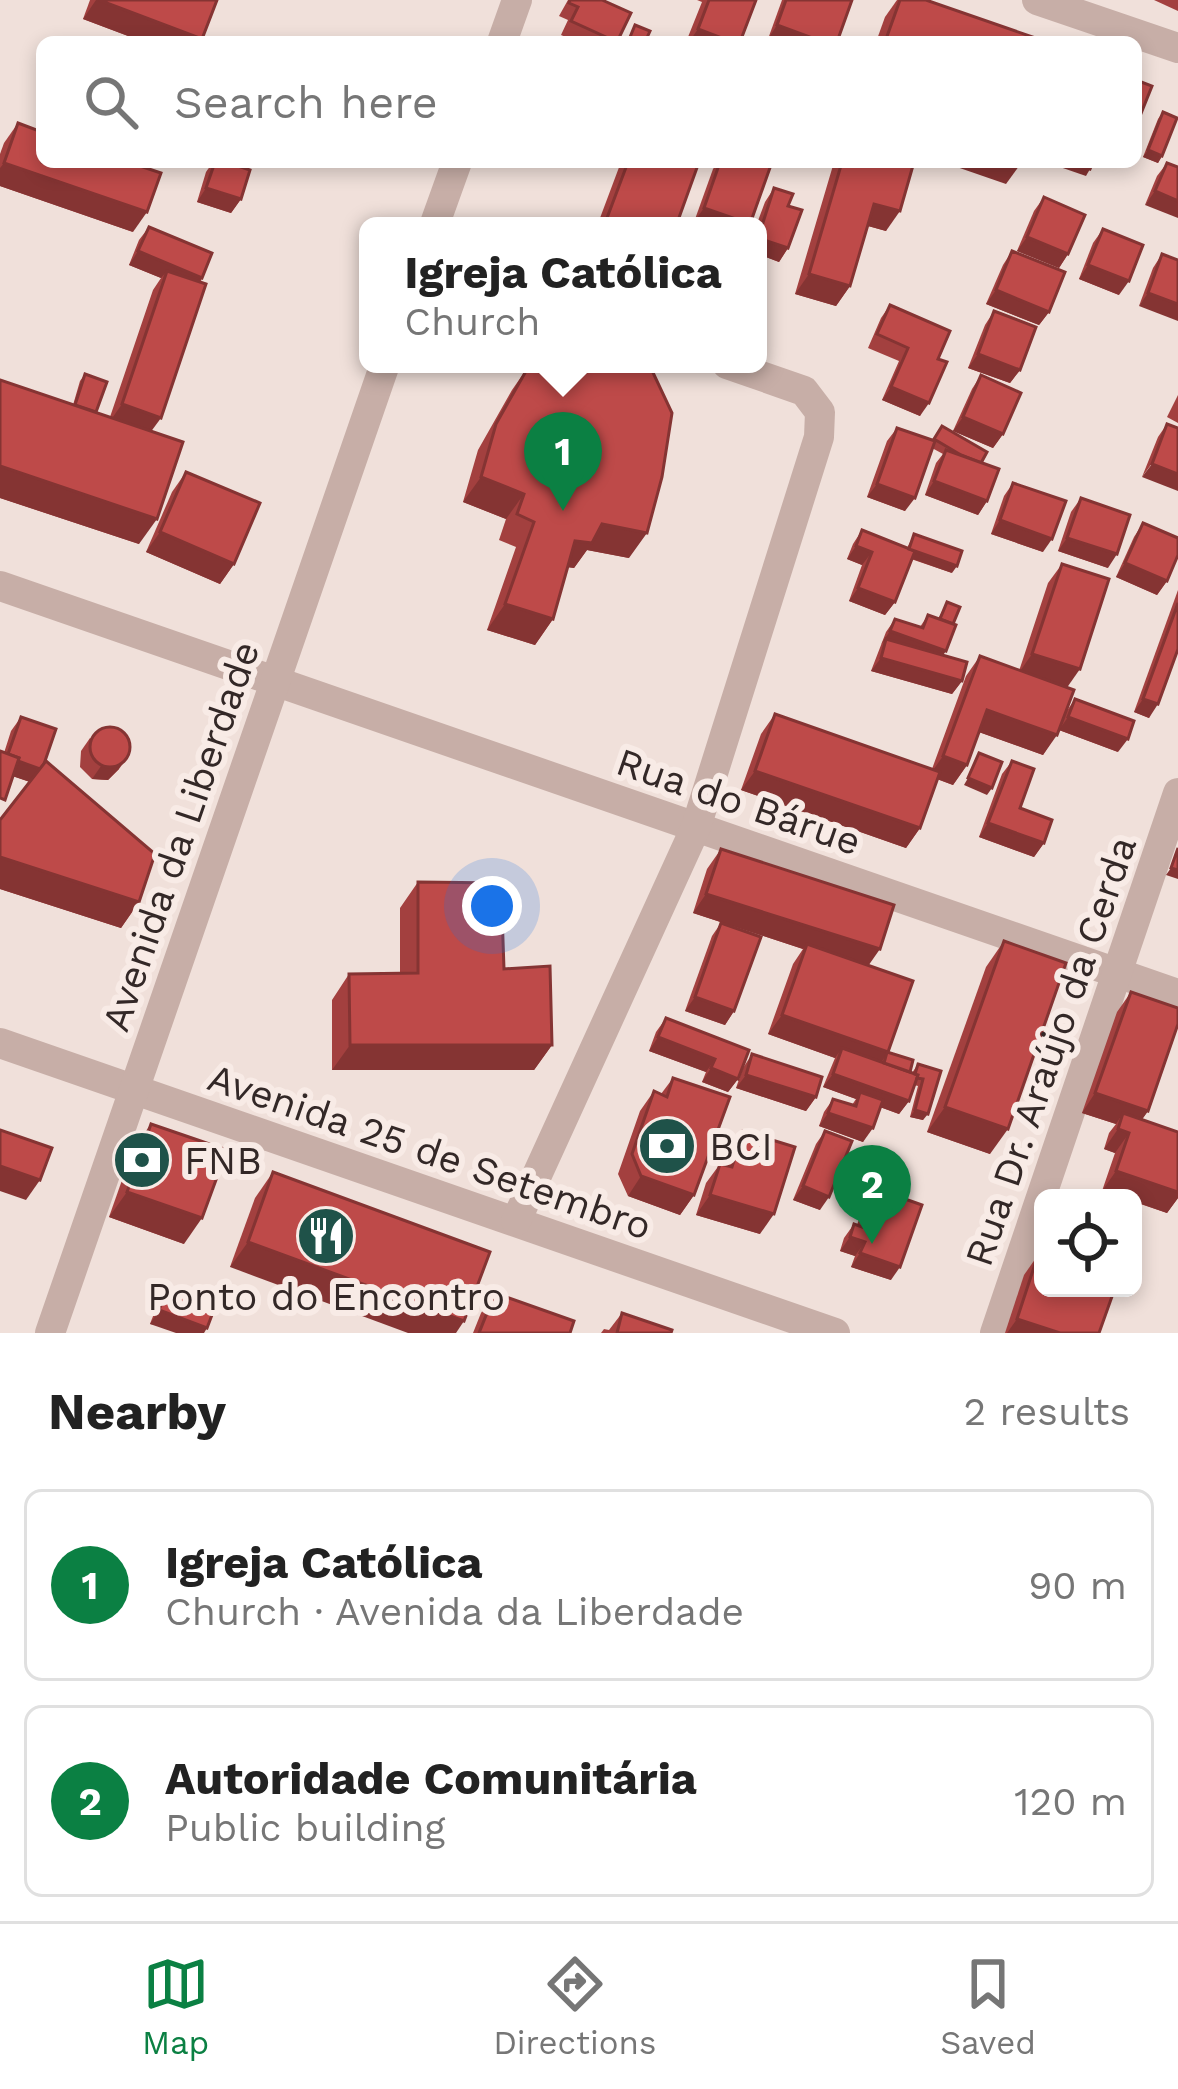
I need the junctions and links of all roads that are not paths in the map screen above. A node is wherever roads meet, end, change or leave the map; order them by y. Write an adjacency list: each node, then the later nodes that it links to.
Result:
1 (517, 0): 3 (street)
2 (1037, 0): 4 (street)
3 (504, 36)
4 (1178, 48)
5 (456, 168): 6 (street)
6 (437, 217)
7 (382, 373): 10 (street, Avenida da Liberdade)
8 (752, 373): 12 (street)
9 (0, 586): 10 (street, Rua do Bárue)
10 (275, 682): 12 (street, Rua do Bárue); 16 (street, Avenida da Liberdade)
11 (1178, 793): 13 (street, Rua Dr. Araújo da Cerda)
12 (696, 827): 13 (street, Rua do Bárue); 17 (street)
13 (1117, 974): 14 (street, Rua do Bárue); 20 (street, Rua Dr. Araújo da Cerda)
14 (1178, 994)
15 (0, 1042): 16 (street, Avenida 25 de Setembro)
16 (134, 1089): 17 (street, Avenida 25 de Setembro); 18 (street, Avenida da Liberdade)
17 (516, 1221): 19 (street, Avenida 25 de Setembro)
18 (50, 1333)
19 (835, 1333)
20 (995, 1333)

